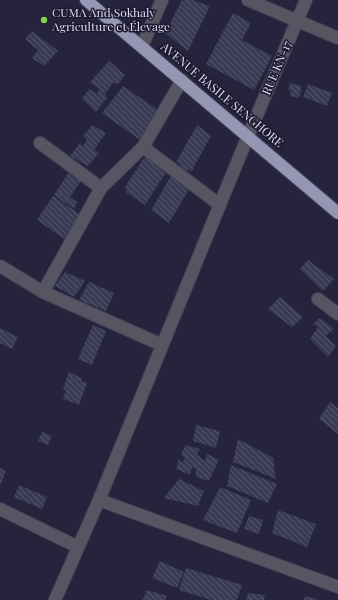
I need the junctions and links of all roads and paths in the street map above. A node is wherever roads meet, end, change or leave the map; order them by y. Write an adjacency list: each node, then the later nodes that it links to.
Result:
1 (86, 0): 7 (highway, AVENUE BASILE SENGHORE)
2 (162, 0): 7 (street)
3 (248, 0): 5 (street)
4 (306, 0): 5 (street, RUE KN-17)
5 (297, 21): 6 (street); 9 (street, RUE KN-17)
6 (338, 38)
7 (142, 46): 8 (highway, AVENUE BASILE SENGHORE)
8 (182, 80): 9 (highway, AVENUE BASILE SENGHORE); 11 (street)
9 (248, 136): 13 (street, RUE KN-17); 14 (highway, AVENUE BASILE SENGHORE)
10 (40, 143): 12 (street)
11 (143, 147): 12 (street); 13 (street)
12 (101, 188): 16 (street)
13 (220, 205): 19 (street, RUE KN-17)
14 (338, 213)
15 (0, 266): 16 (street)
16 (43, 292): 19 (street)
17 (318, 299): 18 (street)
18 (338, 314)
19 (162, 346): 20 (street, RUE KN-17)
20 (99, 500): 22 (street, RUE KN-17); 23 (street)
21 (0, 509): 22 (street)
22 (78, 547): 24 (street, RUE KN-17)
23 (338, 587)
24 (56, 600)

